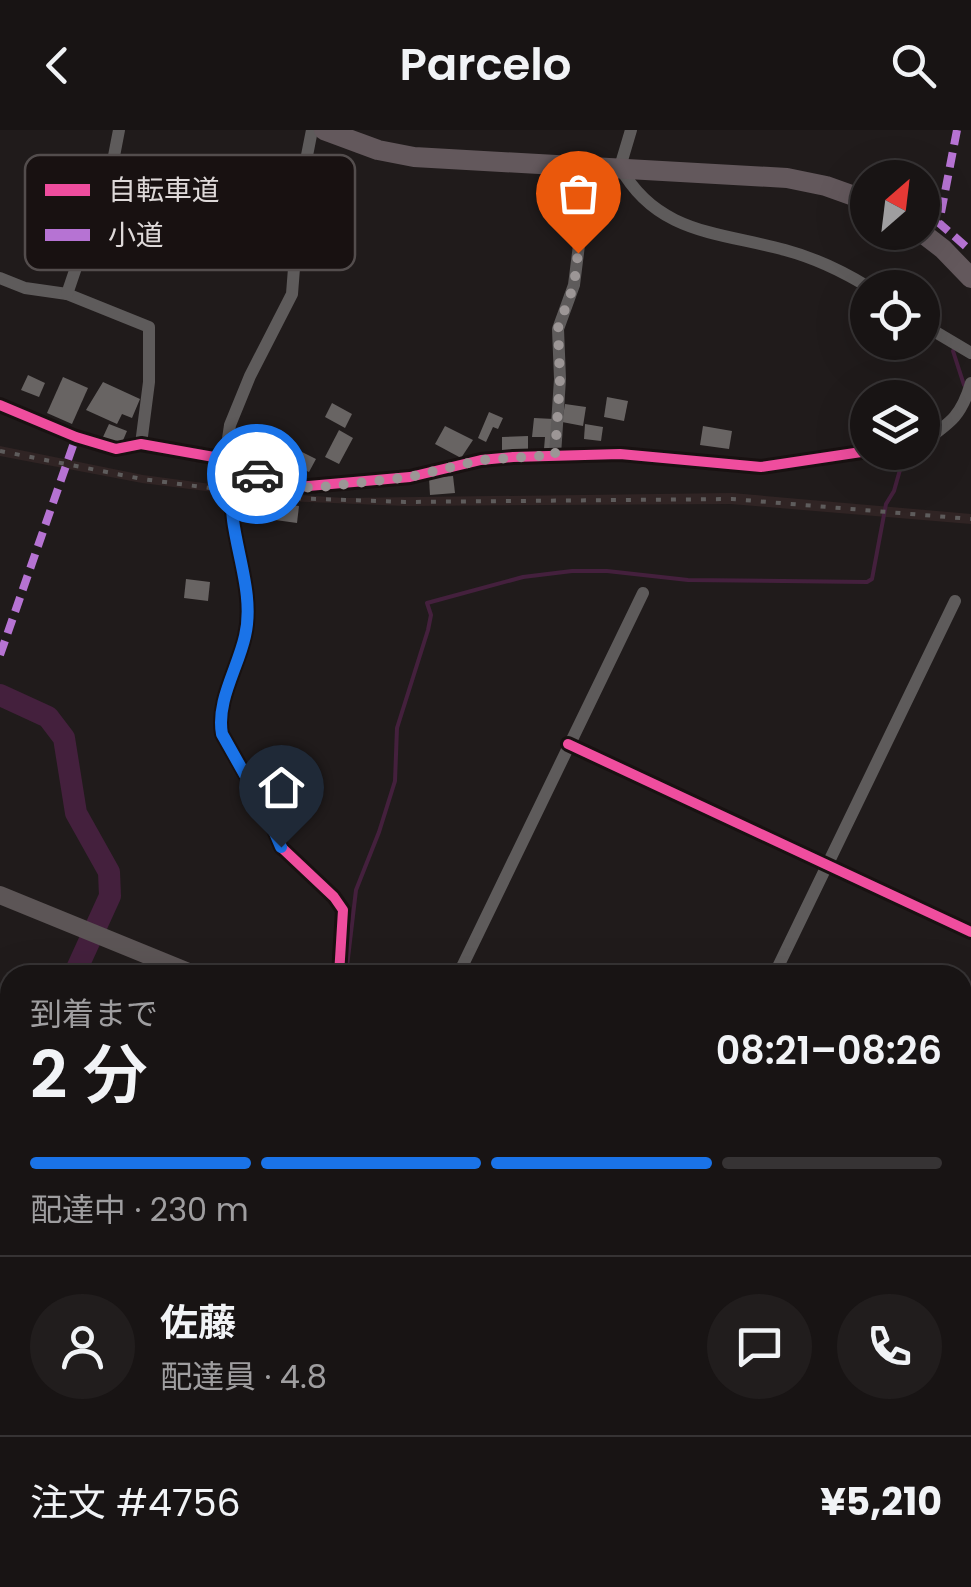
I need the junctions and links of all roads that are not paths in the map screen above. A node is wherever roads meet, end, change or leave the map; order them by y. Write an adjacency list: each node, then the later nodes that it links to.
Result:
1 (119, 130): 5 (street)
2 (312, 130): 6 (street)
3 (324, 130): 7 (main road)
4 (631, 130): 7 (street)
5 (114, 155)
6 (307, 155)
7 (620, 166): 8 (main road); 13 (street); 23 (street)
8 (850, 195)
9 (940, 246): 14 (main road)
10 (75, 270): 15 (street)
11 (294, 270): 24 (street)
12 (0, 278): 15 (street)
13 (850, 278)
14 (971, 278)
15 (67, 294): 21 (street)
16 (940, 335): 17 (street)
17 (971, 353)
18 (971, 384): 20 (street)
19 (0, 405): 21 (street)
20 (940, 430)
21 (141, 444): 24 (street)
22 (850, 454): 23 (street)
23 (555, 455): 24 (street)
24 (229, 462): 32 (street)
25 (643, 593): 27 (street)
26 (955, 601): 28 (street)
27 (568, 744): 28 (street); 33 (street)
28 (826, 864): 30 (street); 34 (street)
29 (0, 895): 31 (street)
30 (971, 932)
31 (172, 965)
32 (339, 965)
33 (463, 965)
34 (779, 965)

